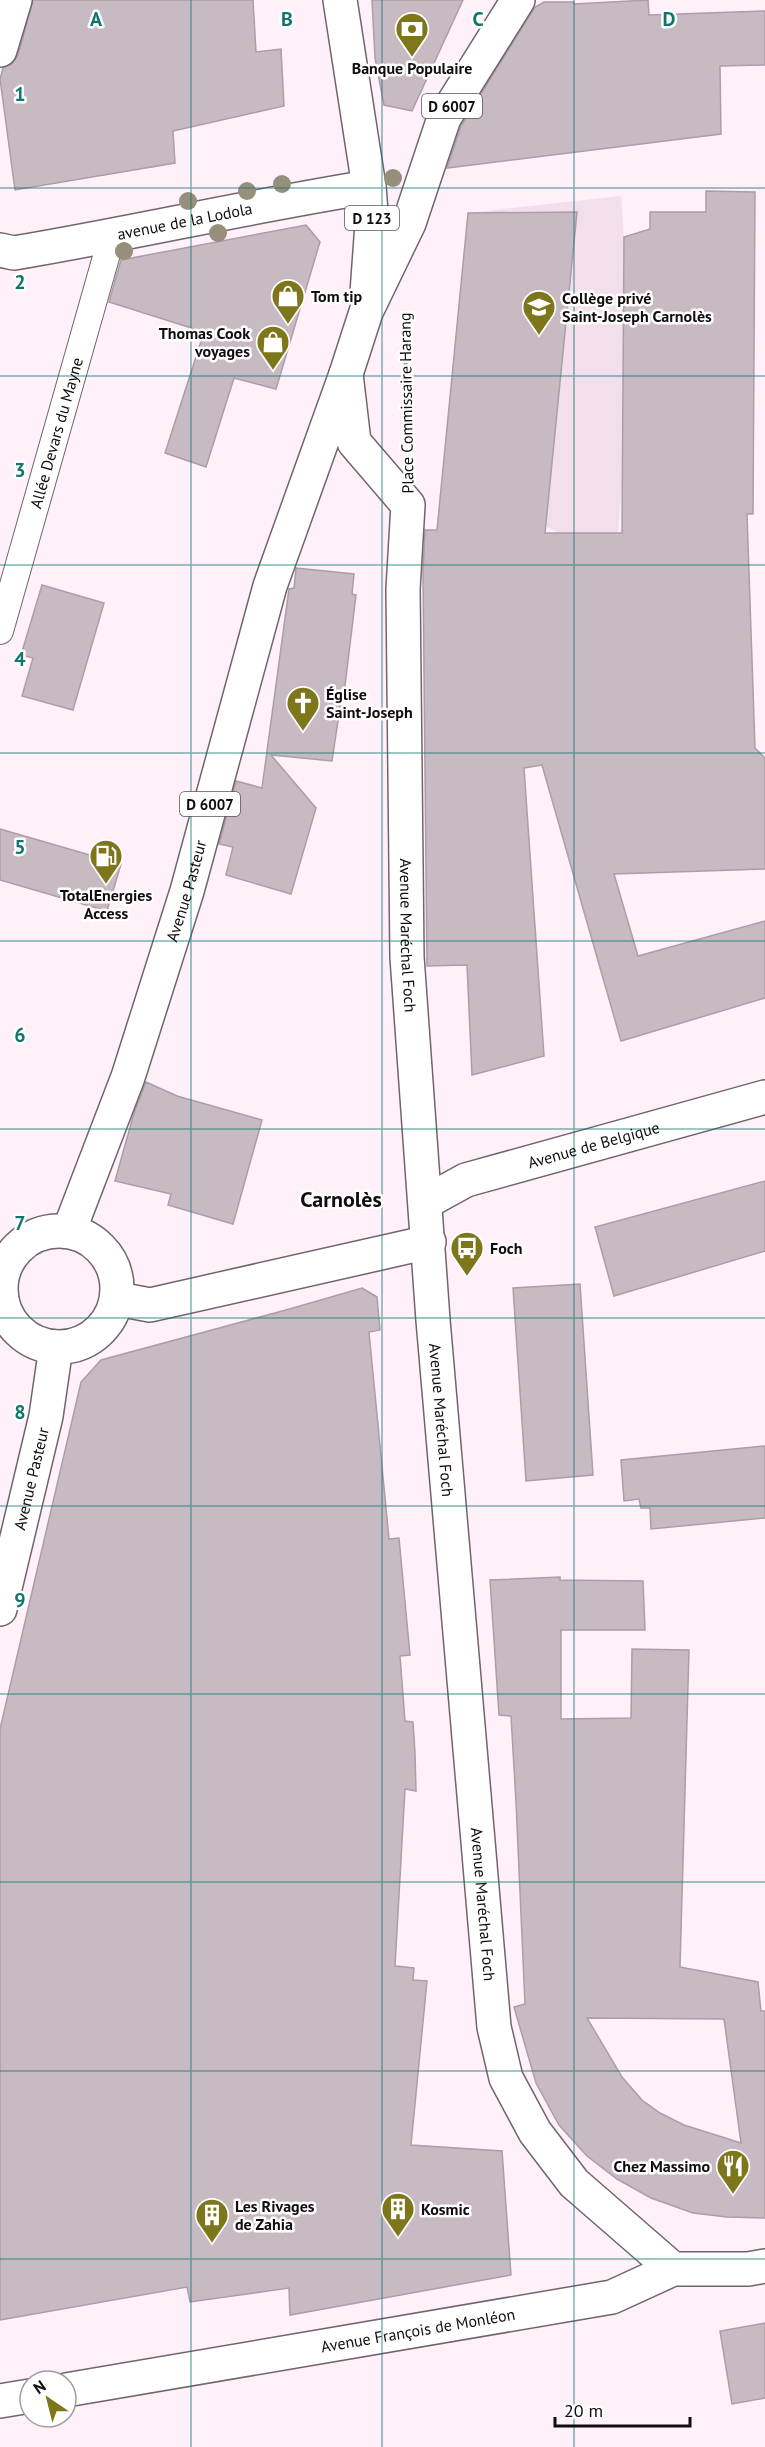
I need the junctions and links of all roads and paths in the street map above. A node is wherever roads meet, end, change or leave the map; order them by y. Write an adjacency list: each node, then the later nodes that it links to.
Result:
1 (15, 0): 4 (street)
2 (340, 0): 5 (street, D 123)
3 (518, 0): 8 (street, Place Commissaire Harang / D 6007)
4 (0, 50)
5 (369, 187): 6 (street, avenue de la Lodola); 8 (street, D 123)
6 (112, 236): 7 (street, avenue de la Lodola); 12 (lane, Allée Devars du Mayne)
7 (0, 250)
8 (366, 312): 10 (street, Place Commissaire Harang / D 6007)
9 (405, 317): 11 (path, Place Commissaire Harang)
10 (346, 374): 11 (street, Place Commissaire Harang); 15 (street, Avenue Pasteur / D 6007)
11 (408, 505): 14 (street, Avenue Maréchal Foch)
12 (0, 631)
13 (765, 1097): 14 (street, Avenue de Belgique)
14 (426, 1202): 16 (street, Avenue Maréchal Foch)
15 (69, 1231): 17 (street); 18 (street)
16 (429, 1242): 17 (street); 22 (street, Avenue Maréchal Foch)
17 (118, 1299): 19 (street)
18 (1, 1301): 19 (street)
19 (56, 1347): 20 (street, Avenue Pasteur)
20 (0, 1609)
21 (765, 2266): 22 (street, Avenue François de Monléon)
22 (673, 2269): 23 (street, Avenue François de Monléon)
23 (78, 2388)
24 (18, 2398): 25 (street)
25 (0, 2401)

